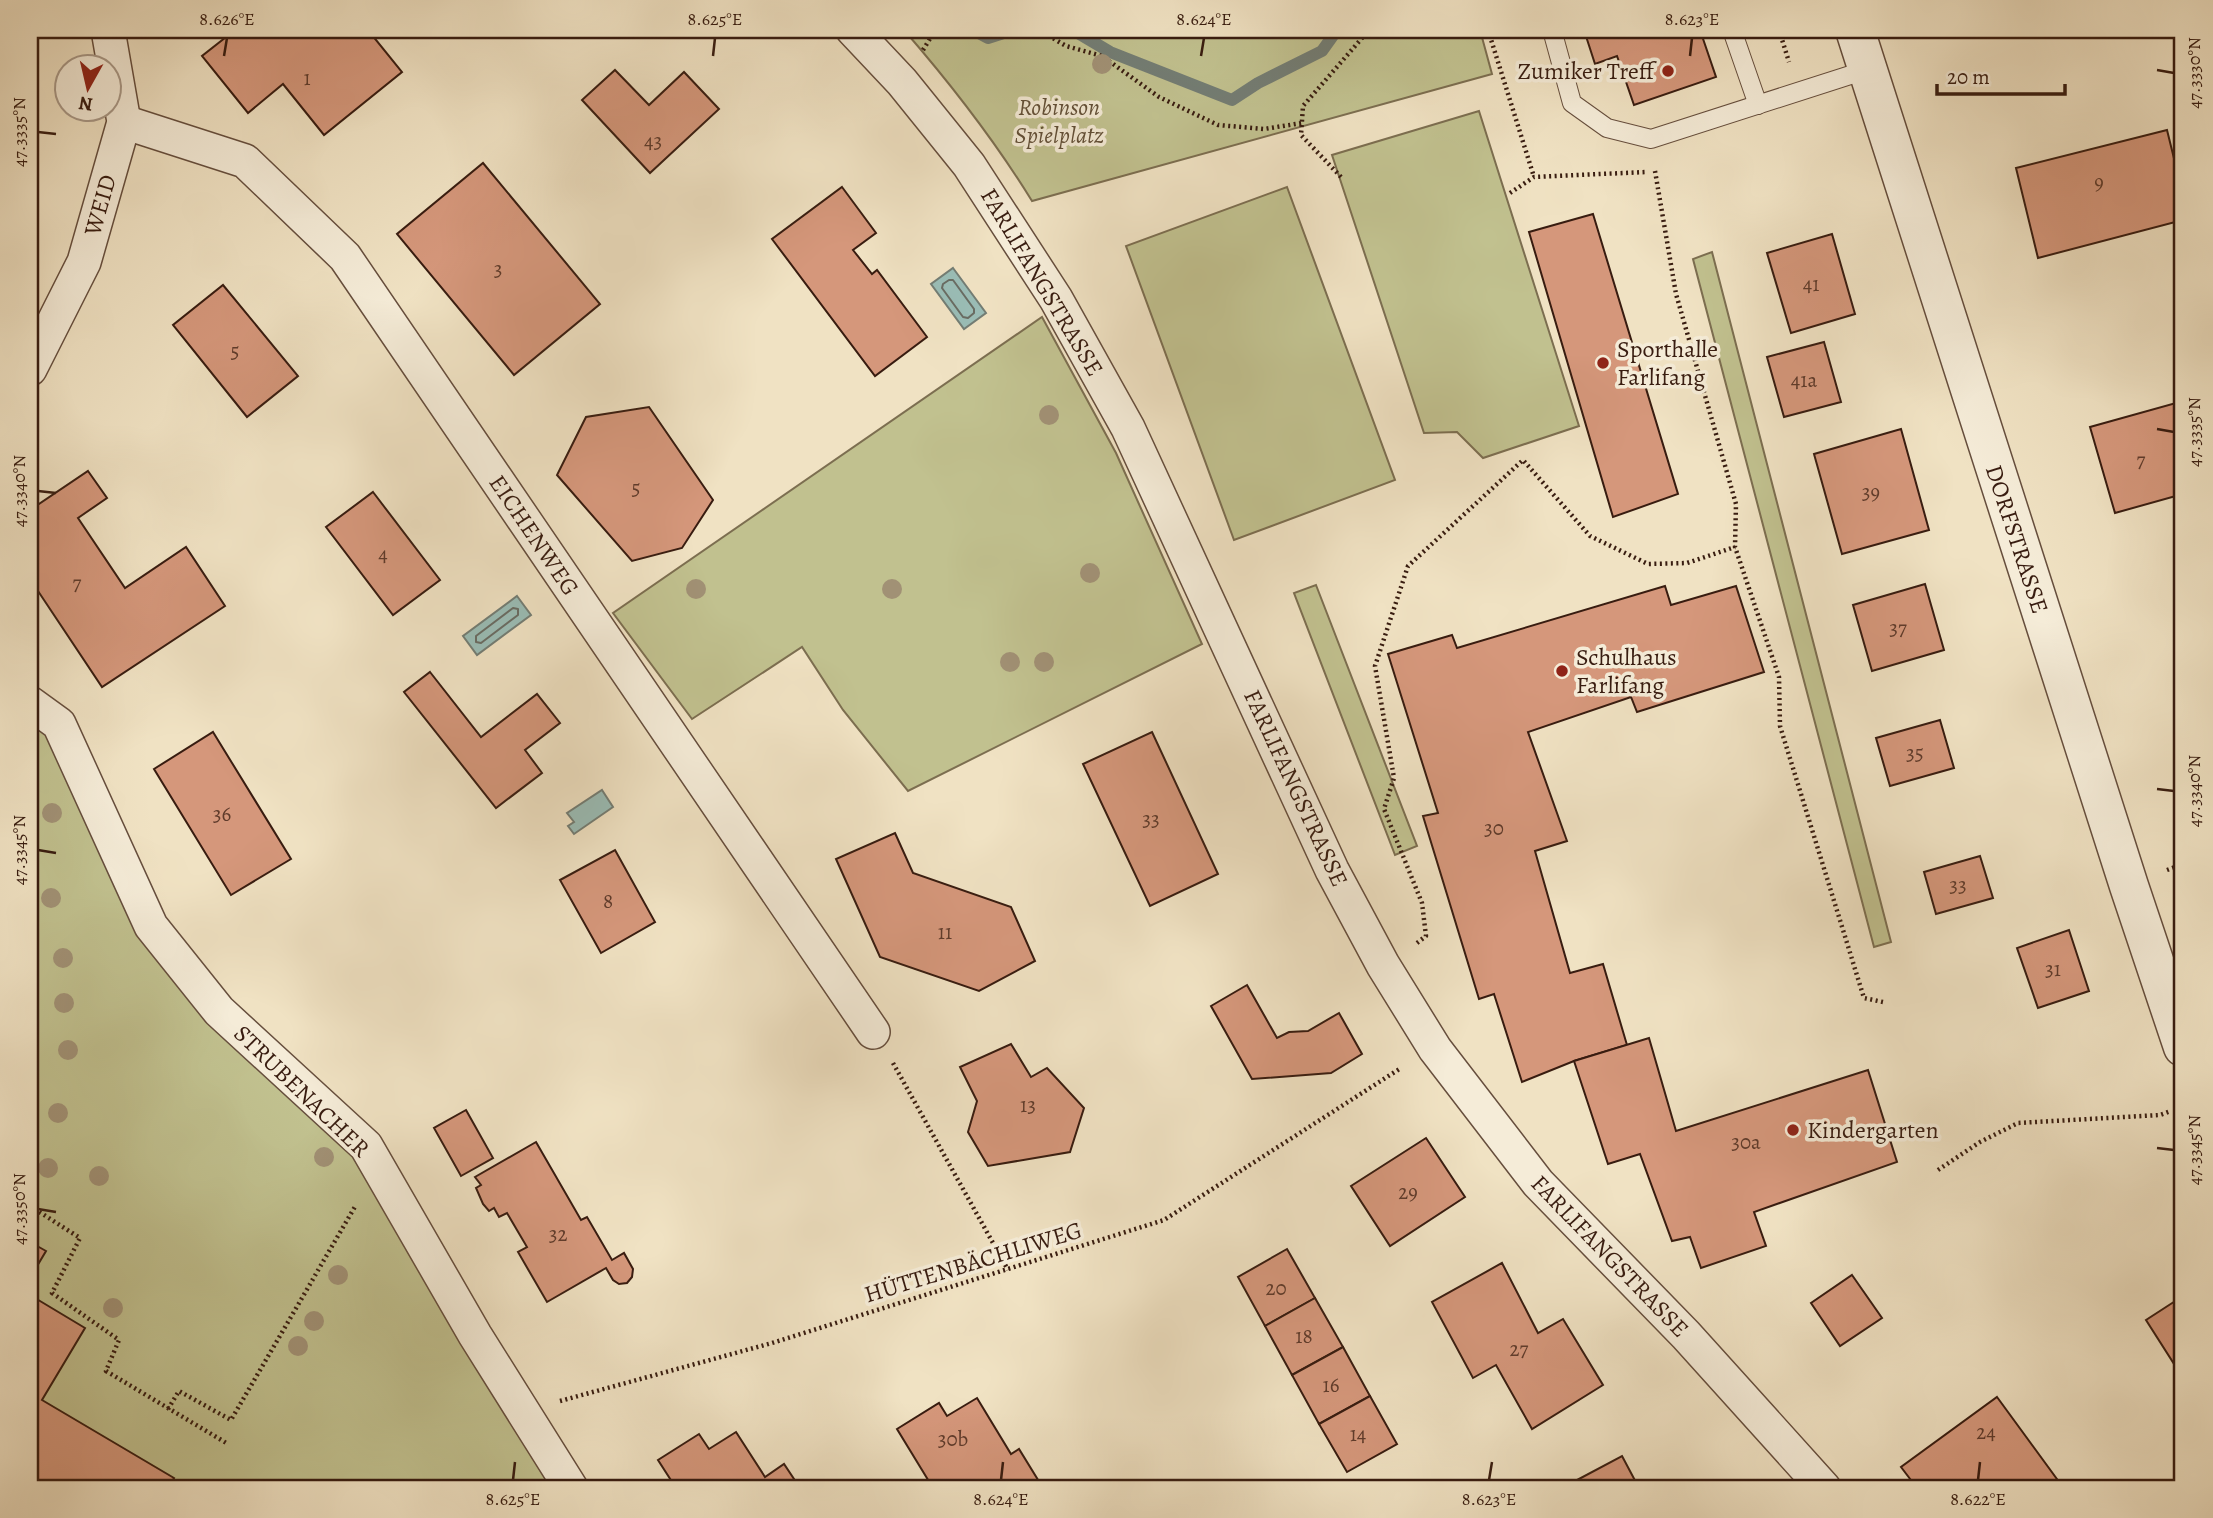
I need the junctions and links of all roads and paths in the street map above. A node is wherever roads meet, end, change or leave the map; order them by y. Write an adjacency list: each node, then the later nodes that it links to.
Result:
1 (108, 30): 16 (street, WEID)
2 (853, 30): 38 (street, FARLIFANGSTRASSE)
3 (929, 30): 12 (path)
4 (1039, 30): 17 (path)
5 (1369, 30): 17 (path)
6 (1498, 30): 11 (path)
7 (1552, 30): 15 (lane)
8 (1732, 30): 15 (lane)
9 (1779, 30): 13 (path)
10 (1855, 30): 14 (street, DORFSTRASSE)
11 (1488, 32): 19 (path)
12 (918, 58)
13 (1790, 66)
14 (1866, 70): 15 (lane); 27 (street, DORFSTRASSE)
15 (1758, 105)
16 (124, 122): 21 (street, WEID); 26 (street, EICHENWEG)
17 (1302, 123): 18 (path)
18 (1341, 177)
19 (1534, 177): 20 (path); 22 (path)
20 (1510, 193)
21 (30, 369)
22 (1735, 547): 24 (path); 25 (path)
23 (30, 703): 35 (street, STRUBENACHER)
24 (1417, 943)
25 (1883, 1002)
26 (873, 1032): 33 (path)
27 (2183, 1047)
28 (1400, 1068): 33 (path, HÜTTENBÄCHLIWEG)
29 (2171, 1111): 30 (path)
30 (1938, 1170)
31 (357, 1204): 34 (path)
32 (30, 1206): 34 (path)
33 (1008, 1270): 35 (path, HÜTTENBÄCHLIWEG)
34 (168, 1409): 36 (path)
35 (522, 1411): 37 (street, STRUBENACHER)
36 (228, 1444)
37 (571, 1488)
38 (1824, 1488)

